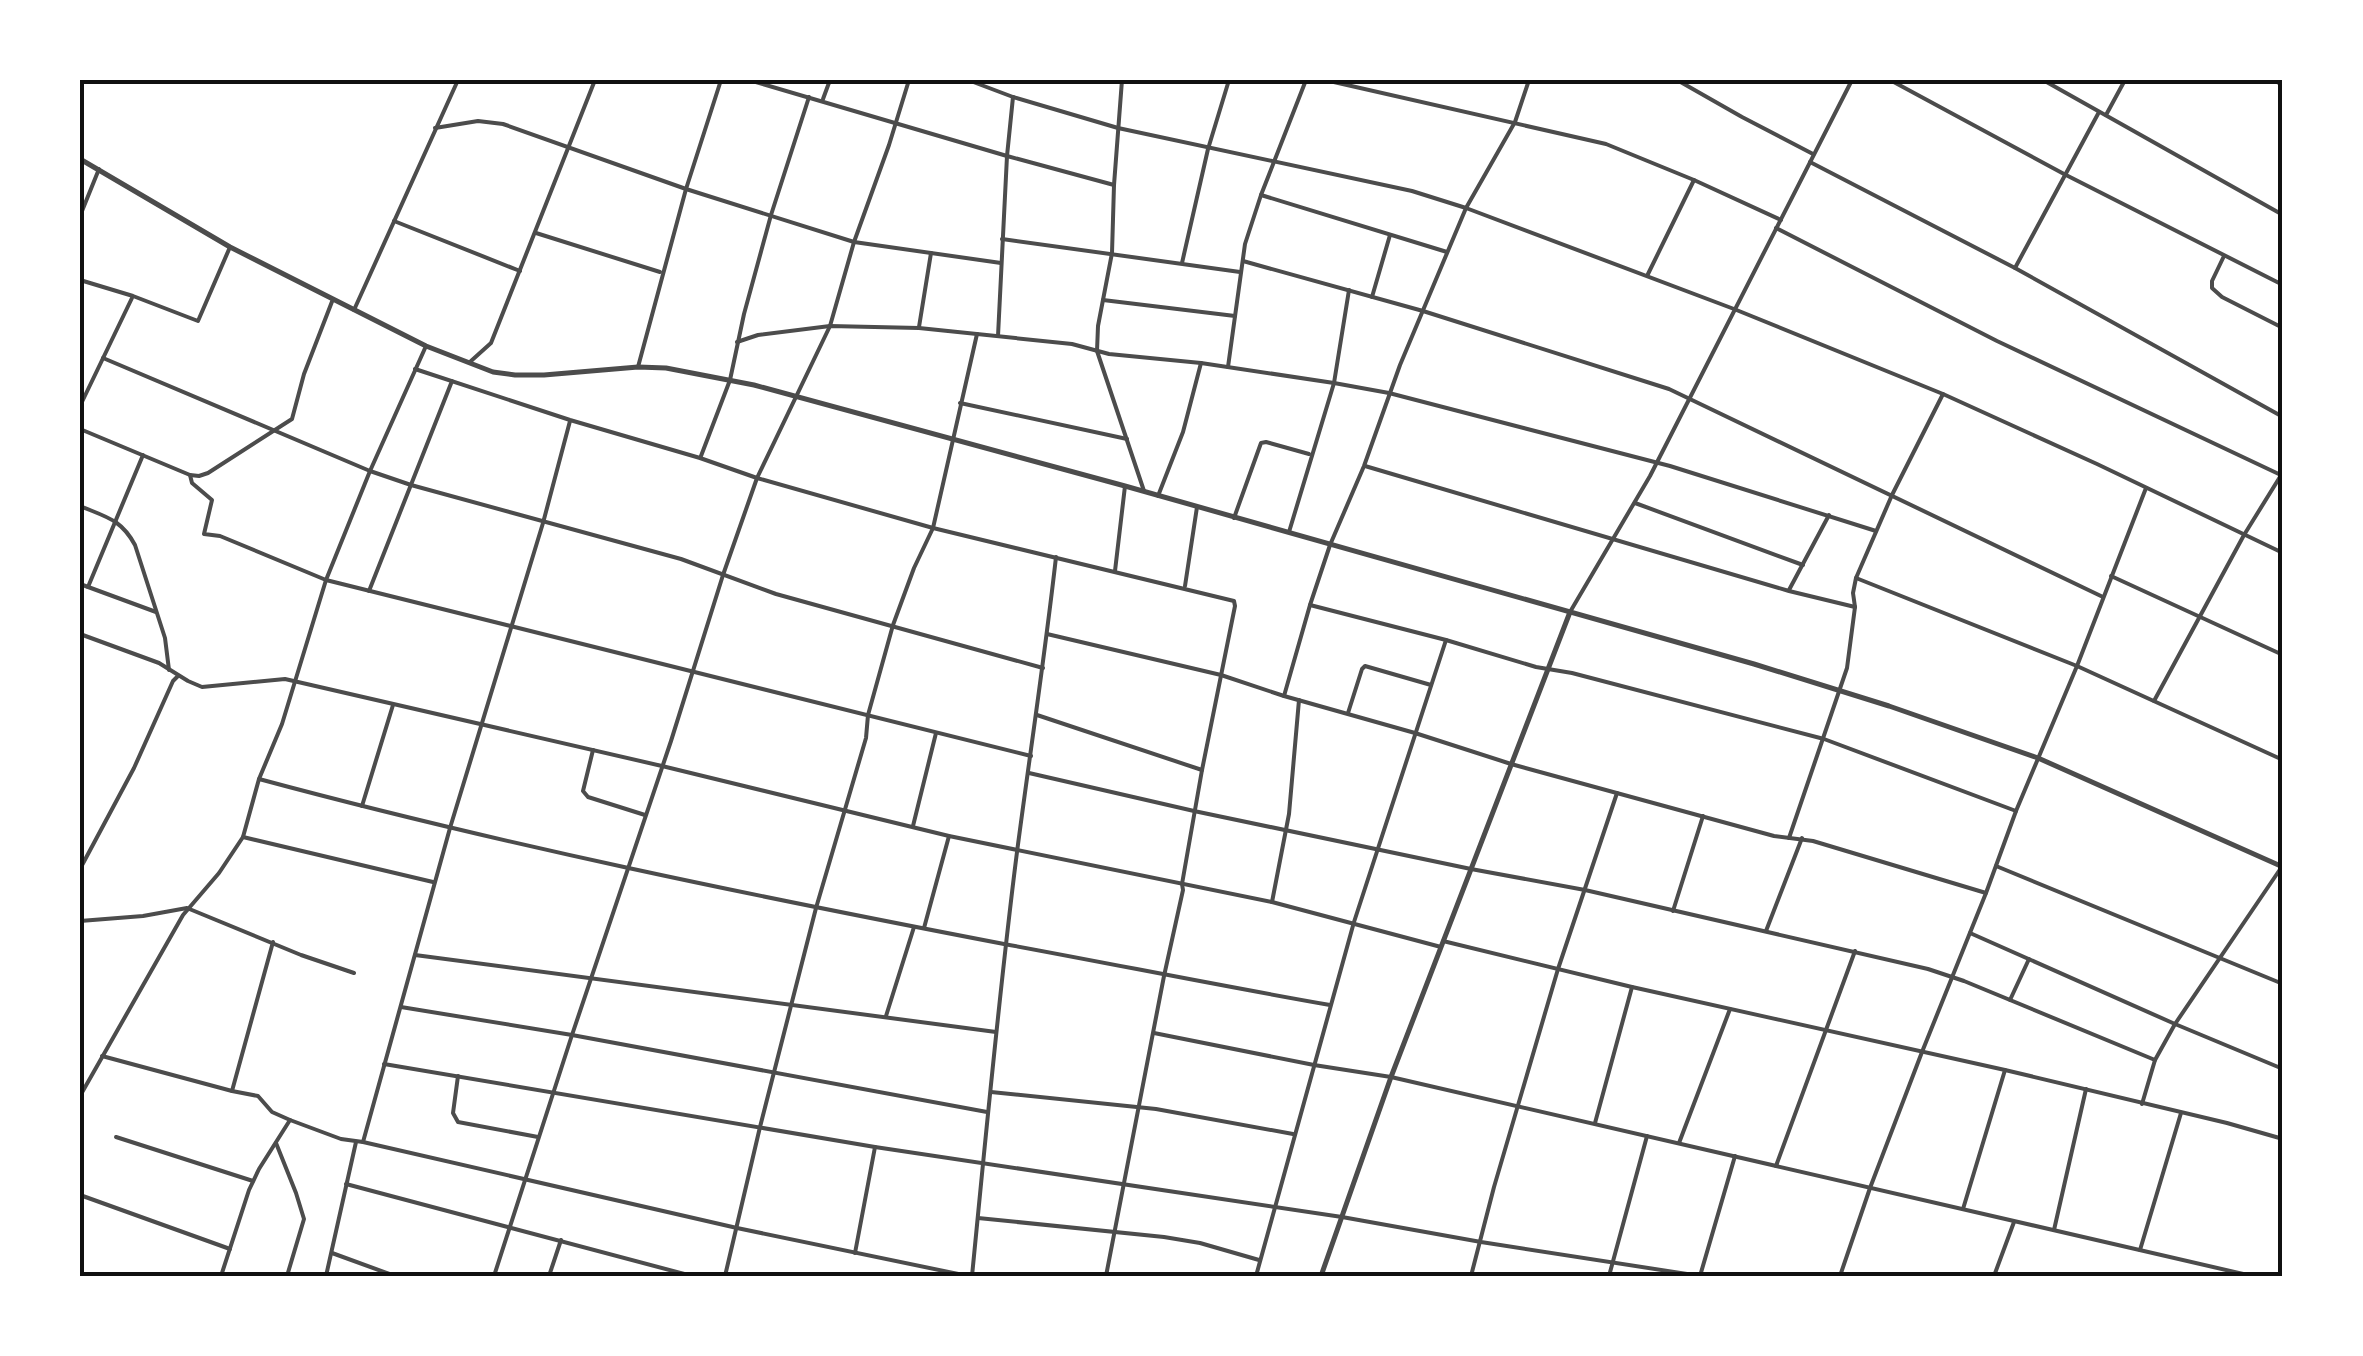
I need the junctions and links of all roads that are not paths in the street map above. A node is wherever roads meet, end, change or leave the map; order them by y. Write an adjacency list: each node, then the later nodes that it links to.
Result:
1 (458, 80): 29 (street)
2 (595, 80): 31 (street)
3 (721, 80): 42 (street)
4 (749, 80): 21 (street)
5 (830, 80): 22 (street)
6 (909, 80): 28 (street)
7 (968, 80): 20 (street)
8 (1122, 80): 30 (street)
9 (1229, 80): 32 (street)
10 (1306, 80): 37 (street)
11 (1325, 80): 23 (street)
12 (1529, 80): 27 (street)
13 (1676, 80): 33 (street)
14 (1852, 80): 33 (street)
15 (1890, 80): 39 (street)
16 (2043, 80): 24 (street)
17 (2125, 80): 25 (street)
18 (2272, 80): 19 (street)
19 (2283, 85)
20 (1013, 96): 30 (street); 34 (street)
21 (809, 97): 22 (street); 45 (street)
22 (823, 101): 28 (street)
23 (1470, 112): 26 (street); 27 (street)
24 (2099, 112): 25 (street); 39 (street)
25 (2106, 116): 46 (street)
26 (1471, 121)
27 (1515, 122): 40 (street); 44 (street)
28 (896, 123): 34 (street); 54 (street)
29 (435, 128): 31 (street); 49 (street)
30 (1118, 128): 32 (street); 41 (street)
31 (568, 148): 42 (street); 51 (street)
32 (1208, 149): 37 (street); 62 (street)
33 (1813, 154): 36 (street)
34 (1006, 156): 41 (street); 53 (street)
35 (80, 159): 38 (street)
36 (1810, 162): 48 (street); 63 (street)
37 (1274, 163): 43 (street); 44 (street)
38 (99, 170): 47 (street); 55 (street)
39 (2064, 174): 59 (street); 63 (street)
40 (1694, 180): 48 (street); 67 (street)
41 (1114, 185): 58 (street)
42 (686, 189): 45 (street); 66 (street)
43 (1262, 195): 52 (street); 60 (street)
44 (1466, 208): 56 (street); 67 (street)
45 (771, 215): 54 (street); 84 (street)
46 (2283, 215)
47 (80, 216)
48 (1780, 220): 50 (street)
49 (394, 221): 64 (street); 76 (street)
50 (1776, 228): 75 (street); 115 (street)
51 (536, 234): 64 (street); 66 (street)
52 (1390, 235): 56 (street); 72 (street)
53 (1002, 239): 58 (street); 61 (street)
54 (854, 242): 57 (street); 79 (street)
55 (230, 247): 71 (street); 73 (street)
56 (1448, 252): 77 (street)
57 (931, 253): 61 (street); 80 (street)
58 (1112, 253): 62 (street); 74 (street)
59 (2224, 256): 69 (street); 81 (street)
60 (1243, 261): 65 (street); 70 (street)
61 (1001, 263): 83 (street)
62 (1182, 263): 65 (street)
63 (2015, 268): 102 (street)
64 (521, 271): 89 (street)
65 (1242, 272): 78 (street)
66 (662, 273): 92 (street)
67 (1648, 276): 75 (street)
68 (80, 280): 71 (street)
69 (2283, 286)
70 (1349, 290): 72 (street); 95 (street)
71 (132, 296): 87 (street)
72 (1372, 297): 77 (street)
73 (333, 299): 76 (street); 105 (street)
74 (1103, 300): 78 (street); 86 (street)
75 (1734, 309): 97 (street); 99 (street)
76 (354, 310): 85 (street)
77 (1423, 312): 96 (street); 99 (street)
78 (1236, 316): 90 (street)
79 (830, 326): 80 (street); 84 (street); 98 (street)
80 (919, 328): 82 (street)
81 (2283, 328)
82 (976, 334): 83 (street); 100 (street)
83 (998, 337): 86 (street)
84 (738, 342): 93 (street)
85 (426, 346): 89 (street); 91 (street)
86 (1096, 351): 88 (street); 107 (street)
87 (103, 358): 101 (street); 105 (street)
88 (1201, 363): 90 (street); 122 (street)
89 (469, 364): 92 (street)
90 (1228, 366): 95 (street)
91 (415, 368): 94 (street); 113 (street)
92 (638, 368): 93 (street)
93 (730, 380): 98 (street); 110 (street)
94 (452, 382): 103 (street); 117 (street)
95 (1334, 383): 96 (street); 108 (street)
96 (1389, 393): 111 (street); 112 (street)
97 (1943, 394): 119 (street); 121 (street)
98 (797, 396): 106 (street); 116 (street)
99 (1689, 399): 111 (street); 121 (street)
100 (960, 403): 106 (street); 107 (street)
101 (80, 406)
102 (2283, 417)
103 (570, 420): 110 (street); 129 (street)
104 (80, 429): 109 (street)
105 (274, 430): 113 (street); 114 (street)
106 (951, 440): 118 (street); 130 (street)
107 (1127, 440): 120 (street)
108 (1310, 454): 127 (street); 132 (street)
109 (143, 455): 114 (street); 128 (street)
110 (700, 458): 116 (street)
111 (1657, 462): 123 (street); 126 (street)
112 (1364, 466): 134 (street); 135 (street)
113 (370, 471): 117 (street); 143 (street)
114 (190, 474): 143 (street)
115 (2282, 474): 133 (street)
116 (757, 478): 130 (street); 140 (street)
117 (410, 485): 129 (street); 148 (street)
118 (1125, 486): 120 (street); 139 (street)
119 (2146, 488): 133 (street); 141 (street)
120 (1144, 492): 122 (street)
121 (1892, 495): 131 (street); 149 (street)
122 (1158, 496): 125 (street)
123 (1635, 503): 134 (street); 138 (street)
124 (80, 506): 128 (street)
125 (1197, 507): 127 (street); 146 (street)
126 (1829, 515): 131 (street); 138 (street)
127 (1234, 518): 132 (street)
128 (116, 520): 145 (street); 152 (street)
129 (543, 523): 140 (street); 156 (street)
130 (933, 528): 137 (street); 155 (street)
131 (1876, 531): 142 (street)
132 (1288, 533): 135 (street)
133 (2244, 535): 136 (street); 154 (street)
134 (1615, 538): 147 (street); 153 (street)
135 (1330, 545): 150 (street); 153 (street)
136 (2283, 553)
137 (1056, 557): 139 (street); 158 (street)
138 (1803, 565): 147 (street)
139 (1115, 572): 146 (street)
140 (723, 575): 155 (street); 164 (street)
141 (2111, 576): 149 (street); 154 (street)
142 (1856, 578): 151 (street); 161 (street)
143 (326, 580): 148 (street); 168 (street)
144 (80, 584): 145 (street)
145 (88, 587): 152 (street)
146 (1185, 588): 166 (street)
147 (1788, 591): 151 (street)
148 (369, 592): 156 (street)
149 (2103, 597): 161 (street)
150 (1310, 605): 159 (street); 171 (street)
151 (1855, 607): 170 (street)
152 (156, 612): 163 (street)
153 (1570, 612): 165 (street); 170 (street)
154 (2201, 617): 160 (street); 173 (street)
155 (894, 625): 162 (street); 176 (street)
156 (512, 627): 164 (street); 178 (street)
157 (80, 634): 163 (street)
158 (1047, 634): 162 (street); 166 (street)
159 (1446, 640): 165 (street); 169 (street)
160 (2283, 655)
161 (2077, 666): 173 (street); 184 (street)
162 (1044, 668): 177 (street)
163 (169, 670): 167 (street)
164 (694, 670): 176 (street); 187 (street)
165 (1548, 670): 181 (street); 186 (street)
166 (1221, 674): 171 (street); 188 (street)
167 (178, 676): 168 (street); 210 (street)
168 (294, 681): 174 (street); 190 (street)
169 (1431, 684): 175 (street); 180 (street)
170 (1840, 690): 181 (street); 184 (street)
171 (1284, 696): 172 (street)
172 (1300, 700): 175 (street); 200 (street)
173 (2154, 700): 185 (street)
174 (393, 705): 178 (street); 192 (street)
175 (1348, 713): 180 (street)
176 (868, 715): 179 (street); 193 (street)
177 (1037, 715): 183 (street); 188 (street)
178 (481, 726): 182 (street); 199 (street)
179 (936, 733): 183 (street); 198 (street)
180 (1415, 733): 186 (street); 205 (street)
181 (1824, 739): 195 (street); 203 (street)
182 (593, 750): 187 (street); 196 (street)
183 (1031, 756): 189 (street)
184 (2038, 758): 195 (street); 208 (street)
185 (2283, 760)
186 (1511, 764): 191 (street); 211 (street)
187 (662, 766): 193 (street); 196 (street)
188 (1202, 770): 194 (street)
189 (1029, 773): 194 (street); 206 (street)
190 (258, 779): 192 (street); 202 (street)
191 (1617, 792): 197 (street); 214 (street)
192 (361, 807): 199 (street)
193 (844, 810): 198 (street); 218 (street)
194 (1194, 811): 200 (street); 213 (street)
195 (2016, 811): 207 (street)
196 (645, 815): 209 (street)
197 (1703, 816): 203 (street); 219 (street)
198 (913, 826): 201 (street)
199 (450, 828): 209 (street); 212 (street)
200 (1286, 829): 205 (street); 216 (street)
201 (949, 836): 206 (street); 223 (street)
202 (243, 837): 212 (street); 217 (street)
203 (1789, 838): 204 (street)
204 (1802, 838): 215 (street); 224 (street)
205 (1377, 849): 211 (street); 221 (street)
206 (1017, 852): 213 (street); 227 (street)
207 (1996, 866): 215 (street); 231 (street)
208 (2283, 866): 231 (street)
209 (627, 868): 218 (street); 237 (street)
210 (80, 869)
211 (1471, 869): 214 (street); 228 (street)
212 (435, 882): 230 (street)
213 (1182, 884): 216 (street); 235 (street)
214 (1586, 890): 219 (street); 233 (street)
215 (1986, 893): 225 (street)
216 (1272, 902): 221 (street)
217 (187, 908): 220 (street); 226 (street); 252 (street)
218 (816, 908): 222 (street); 241 (street)
219 (1672, 910): 224 (street)
220 (80, 921)
221 (1354, 922): 228 (street); 242 (street)
222 (914, 927): 223 (street); 245 (street)
223 (924, 929): 227 (street)
224 (1766, 930): 229 (street)
225 (1970, 933): 232 (street); 236 (street)
226 (273, 942): 234 (street); 262 (street)
227 (1007, 944): 235 (street); 247 (street)
228 (1442, 944): 233 (street); 260 (street)
229 (1855, 951): 236 (street); 248 (street)
230 (416, 956): 237 (street); 243 (street)
231 (2219, 957): 238 (street); 246 (street)
232 (2029, 959): 240 (street); 246 (street)
233 (1558, 968): 239 (street); 267 (street)
234 (354, 973)
235 (1164, 976): 242 (street); 249 (street)
236 (1952, 977): 240 (street); 251 (street)
237 (591, 980): 241 (street); 250 (street)
238 (2283, 984)
239 (1632, 987): 244 (street); 272 (street)
240 (2010, 1000): 253 (street)
241 (792, 1004): 245 (street); 258 (street)
242 (1330, 1005): 255 (street)
243 (401, 1008): 250 (street); 254 (street)
244 (1730, 1009): 248 (street); 282 (street)
245 (886, 1016): 247 (street)
246 (2175, 1024): 253 (street); 256 (street)
247 (998, 1032): 264 (street)
248 (1826, 1032): 251 (street); 286 (street)
249 (1154, 1033): 255 (street); 268 (street)
250 (572, 1035): 258 (street); 263 (street)
251 (1922, 1052): 257 (street); 291 (street)
252 (102, 1056): 262 (street); 265 (street)
253 (2156, 1060): 266 (street)
254 (384, 1064): 259 (street); 280 (street)
255 (1314, 1065): 260 (street); 274 (street)
256 (2283, 1069)
257 (2005, 1070): 261 (street); 294 (street)
258 (774, 1072): 269 (street); 273 (street)
259 (458, 1076): 263 (street); 277 (street)
260 (1392, 1077): 267 (street); 295 (street)
261 (2086, 1089): 266 (street); 300 (street)
262 (232, 1091): 271 (street)
263 (553, 1092): 273 (street); 277 (street)
264 (991, 1092): 268 (street); 269 (street)
265 (80, 1096)
266 (2142, 1104): 270 (street)
267 (1518, 1106): 272 (street); 303 (street)
268 (1140, 1107): 274 (street); 290 (street)
269 (988, 1112): 285 (street)
270 (2181, 1113): 278 (street); 305 (street)
271 (290, 1120): 279 (street); 281 (street)
272 (1595, 1124): 275 (street)
273 (760, 1127): 283 (street); 299 (street)
274 (1294, 1134): 293 (street)
275 (1647, 1136): 282 (street); 309 (street)
276 (116, 1137): 288 (street)
277 (538, 1137): 287 (street)
278 (2283, 1139)
279 (356, 1142): 280 (street); 289 (street)
280 (363, 1142): 287 (street)
281 (276, 1143): 288 (street); 312 (street)
282 (1680, 1143): 284 (street)
283 (875, 1147): 285 (street); 307 (street)
284 (1735, 1156): 286 (street); 325 (street)
285 (982, 1162): 290 (street); 296 (street)
286 (1776, 1166): 291 (street)
287 (526, 1178): 298 (street); 299 (street)
288 (253, 1181): 304 (street)
289 (346, 1184): 298 (street); 306 (street)
290 (1124, 1184): 293 (street); 301 (street)
291 (1870, 1188): 294 (street); 326 (street)
292 (80, 1196): 304 (street)
293 (1275, 1207): 295 (street); 308 (street)
294 (1963, 1209): 297 (street)
295 (1342, 1216): 303 (street); 322 (street)
296 (978, 1218): 301 (street); 319 (street)
297 (2014, 1222): 300 (street); 327 (street)
298 (510, 1226): 302 (street); 315 (street)
299 (738, 1228): 307 (street); 318 (street)
300 (2054, 1230): 305 (street)
301 (1116, 1232): 308 (street); 320 (street)
302 (561, 1240): 316 (street); 317 (street)
303 (1481, 1242): 309 (street); 323 (street)
304 (230, 1249): 311 (street)
305 (2140, 1250): 310 (street)
306 (332, 1252): 313 (street); 314 (street)
307 (855, 1254): 319 (street)
308 (1261, 1261): 321 (street)
309 (1613, 1263): 324 (street); 325 (street)
310 (2226, 1273): 328 (street)
311 (221, 1276)
312 (287, 1276)
313 (326, 1276)
314 (396, 1276)
315 (494, 1276)
316 (549, 1276)
317 (692, 1276)
318 (725, 1276)
319 (970, 1276)
320 (1106, 1276)
321 (1256, 1276)
322 (1322, 1276)
323 (1471, 1276)
324 (1609, 1276)
325 (1700, 1276)
326 (1840, 1276)
327 (1994, 1276)
328 (2252, 1276)

